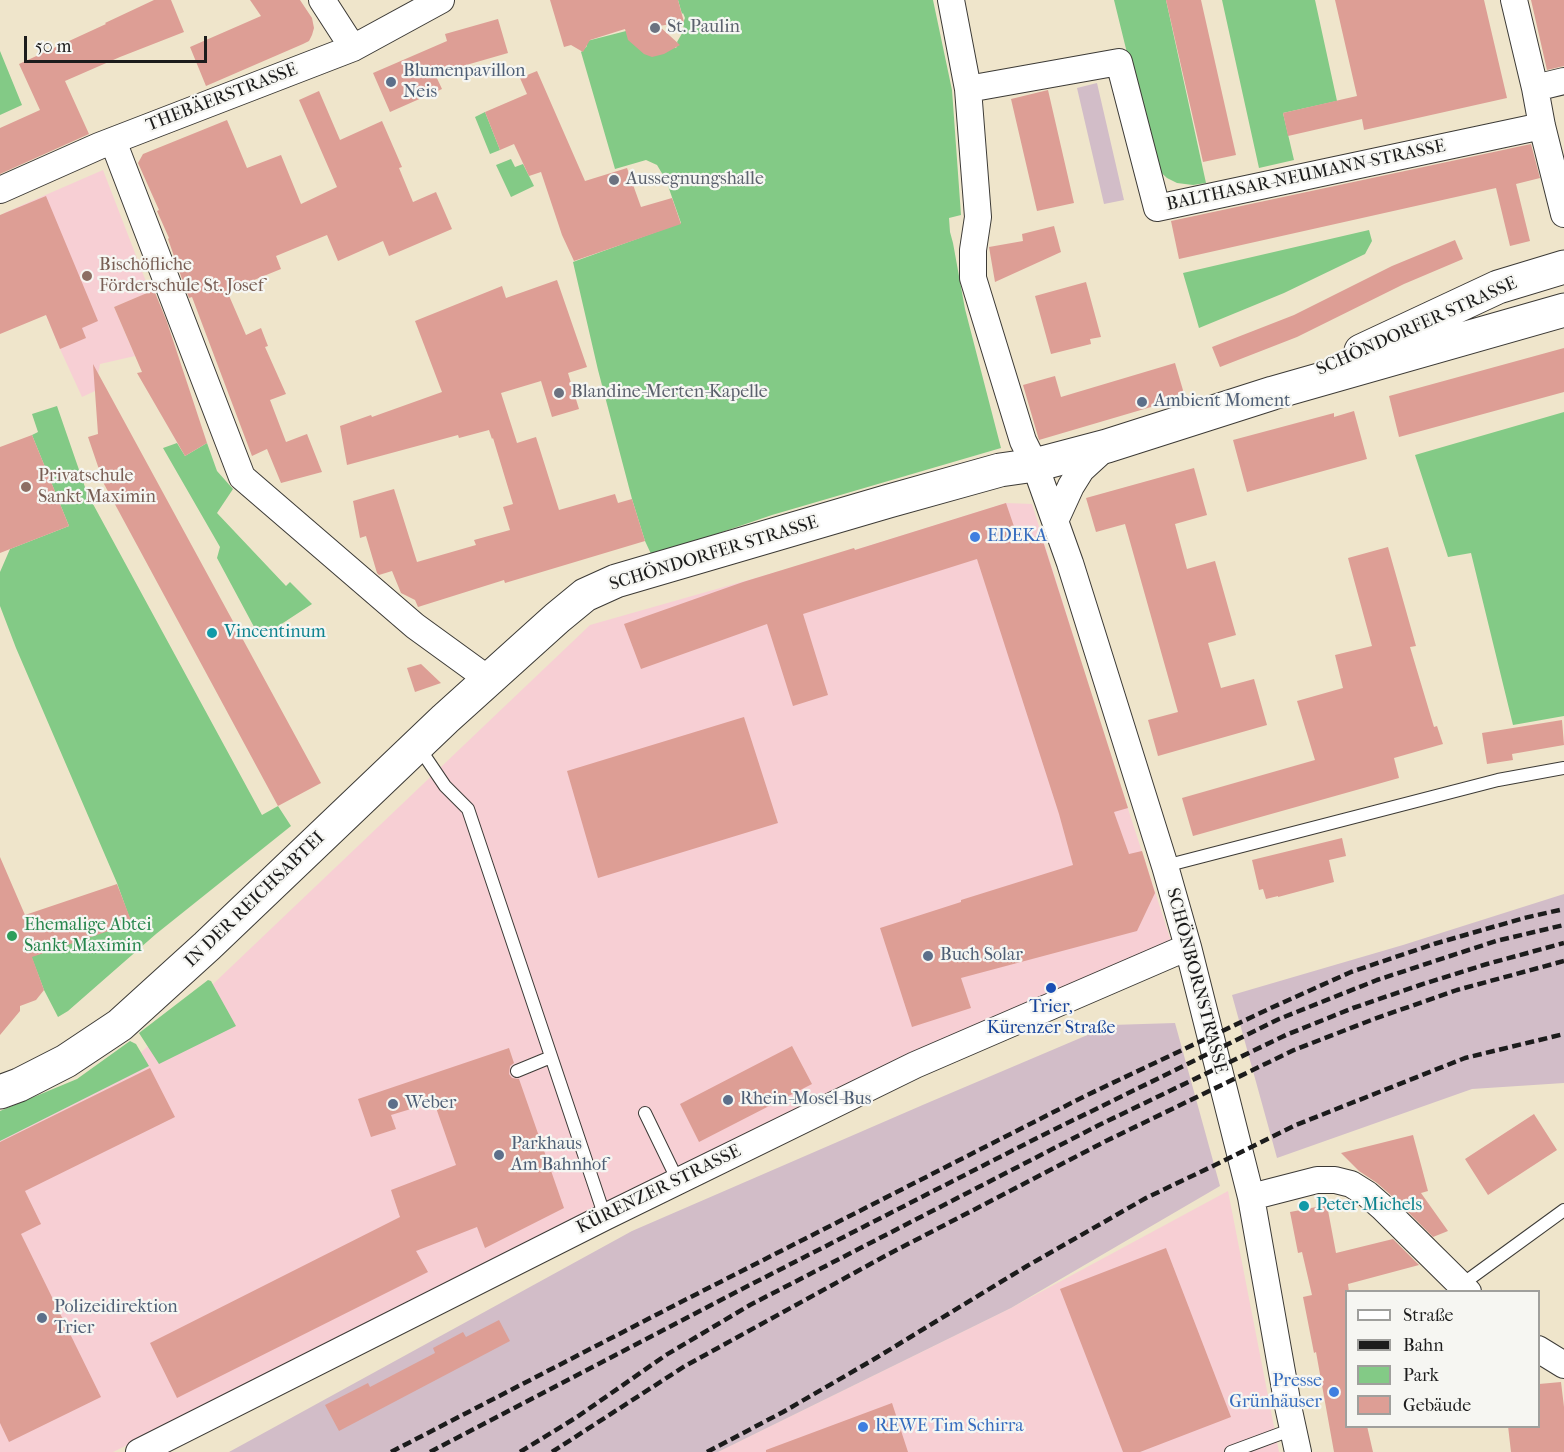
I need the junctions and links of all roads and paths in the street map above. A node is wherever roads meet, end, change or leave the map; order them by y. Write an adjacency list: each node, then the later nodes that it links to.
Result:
1 (322, 0): 5 (street)
2 (441, 0): 5 (street, THEBÄERSTRASSE)
3 (951, 0): 8 (street)
4 (1514, 0): 7 (street)
5 (352, 48): 10 (street, THEBÄERSTRASSE)
6 (1564, 81): 7 (street)
7 (1535, 88): 9 (street)
8 (968, 89): 9 (street, BALTHASAR-NEUMANN-STRASSE); 19 (street)
9 (1542, 126): 12 (street)
10 (113, 141): 11 (street, THEBÄERSTRASSE); 21 (street)
11 (0, 189)
12 (1564, 214)
13 (1564, 267): 14 (main road, SCHÖNDORFER STRASSE)
14 (1498, 287): 16 (main road); 17 (main road, SCHÖNDORFER STRASSE)
15 (1564, 310): 16 (main road, SCHÖNDORFER STRASSE)
16 (1506, 327): 17 (main road, SCHÖNDORFER STRASSE)
17 (1273, 393): 18 (main road, SCHÖNDORFER STRASSE)
18 (1107, 446): 19 (main road, SCHÖNDORFER STRASSE); 20 (street)
19 (1035, 465): 20 (street, SCHÖNBORNSTRASSE); 21 (main road, SCHÖNDORFER STRASSE)
20 (1055, 521): 24 (street, SCHÖNBORNSTRASSE)
21 (488, 679): 22 (main road, IN DER REICHSABTEI)
22 (417, 745): 26 (lane); 28 (main road, IN DER REICHSABTEI)
23 (1564, 768): 24 (lane)
24 (1165, 866): 25 (street, SCHÖNBORNSTRASSE)
25 (1188, 947): 30 (street, KÜRENZER STRASSE); 31 (street, SCHÖNBORNSTRASSE)
26 (551, 1058): 27 (lane); 33 (lane)
27 (517, 1071)
28 (0, 1092)
29 (645, 1113): 30 (lane)
30 (678, 1181): 33 (street, KÜRENZER STRASSE)
31 (1251, 1197): 34 (street); 37 (street, SCHÖNBORNSTRASSE)
32 (1564, 1210): 34 (lane)
33 (605, 1217): 38 (street, KÜRENZER STRASSE)
34 (1464, 1288)
35 (1540, 1350): 36 (street)
36 (1564, 1365)
37 (1295, 1441): 39 (lane)
38 (139, 1452)
39 (1231, 1452)

